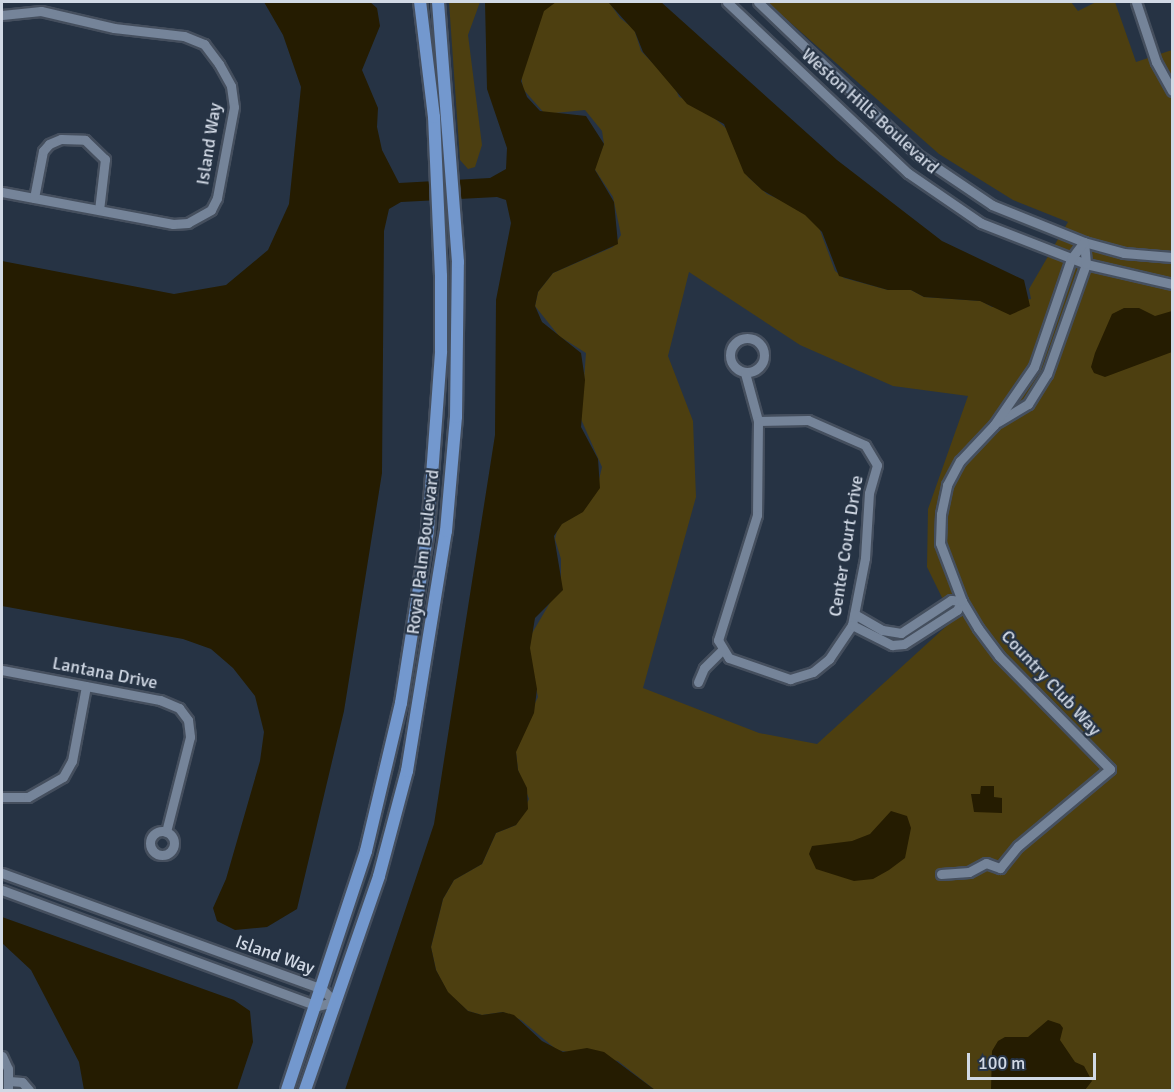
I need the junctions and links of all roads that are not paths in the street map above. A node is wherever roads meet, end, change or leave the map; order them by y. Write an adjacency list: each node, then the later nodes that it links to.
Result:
1 (420, 2): 33 (main road, Royal Palm Boulevard)
2 (438, 2): 34 (main road, Royal Palm Boulevard)
3 (727, 2): 13 (street, Weston Hills Boulevard)
4 (758, 2): 11 (street, Weston Hills Boulevard)
5 (1136, 2): 7 (street)
6 (2, 15): 10 (street, Island Way)
7 (1173, 91)
8 (2, 192): 9 (street, Island Way)
9 (34, 198): 10 (street, Island Way); 10 (street)
10 (99, 210)
11 (1084, 242): 12 (street, Weston Hills Boulevard); 13 (street, Country Club Way); 14 (street, Country Club Way)
12 (1173, 257)
13 (1071, 259): 14 (street, Weston Hills Boulevard); 18 (street, Country Club Way)
14 (1086, 264): 15 (street, Weston Hills Boulevard); 18 (street, Country Club Way)
15 (1173, 284)
16 (745, 373): 17 (street)
17 (758, 421): 20 (street, Center Court Drive); 24 (street)
18 (994, 425): 19 (street, Country Club Way)
19 (962, 602): 22 (street); 23 (street); 31 (street, Country Club Way)
20 (854, 614): 21 (street, Center Court Drive); 22 (street)
21 (852, 625): 23 (street); 24 (street, Center Court Drive)
22 (892, 632): 23 (street)
23 (890, 644)
24 (722, 650): 26 (street)
25 (2, 670): 27 (street, Lantana Drive)
26 (698, 682)
27 (86, 686): 28 (street); 29 (street, Lantana Drive)
28 (2, 797)
29 (166, 832)
30 (2, 873): 33 (street, Island Way)
31 (941, 874)
32 (2, 890): 35 (street, Island Way)
33 (322, 989): 34 (street, Island Way); 35 (main road, Royal Palm Boulevard)
34 (335, 1002): 35 (street); 40 (main road, Royal Palm Boulevard)
35 (317, 1006): 39 (main road, Royal Palm Boulevard)
36 (2, 1056): 37 (street)
37 (9, 1086): 38 (street)
38 (29, 1090)
39 (287, 1090)
40 (305, 1090)

